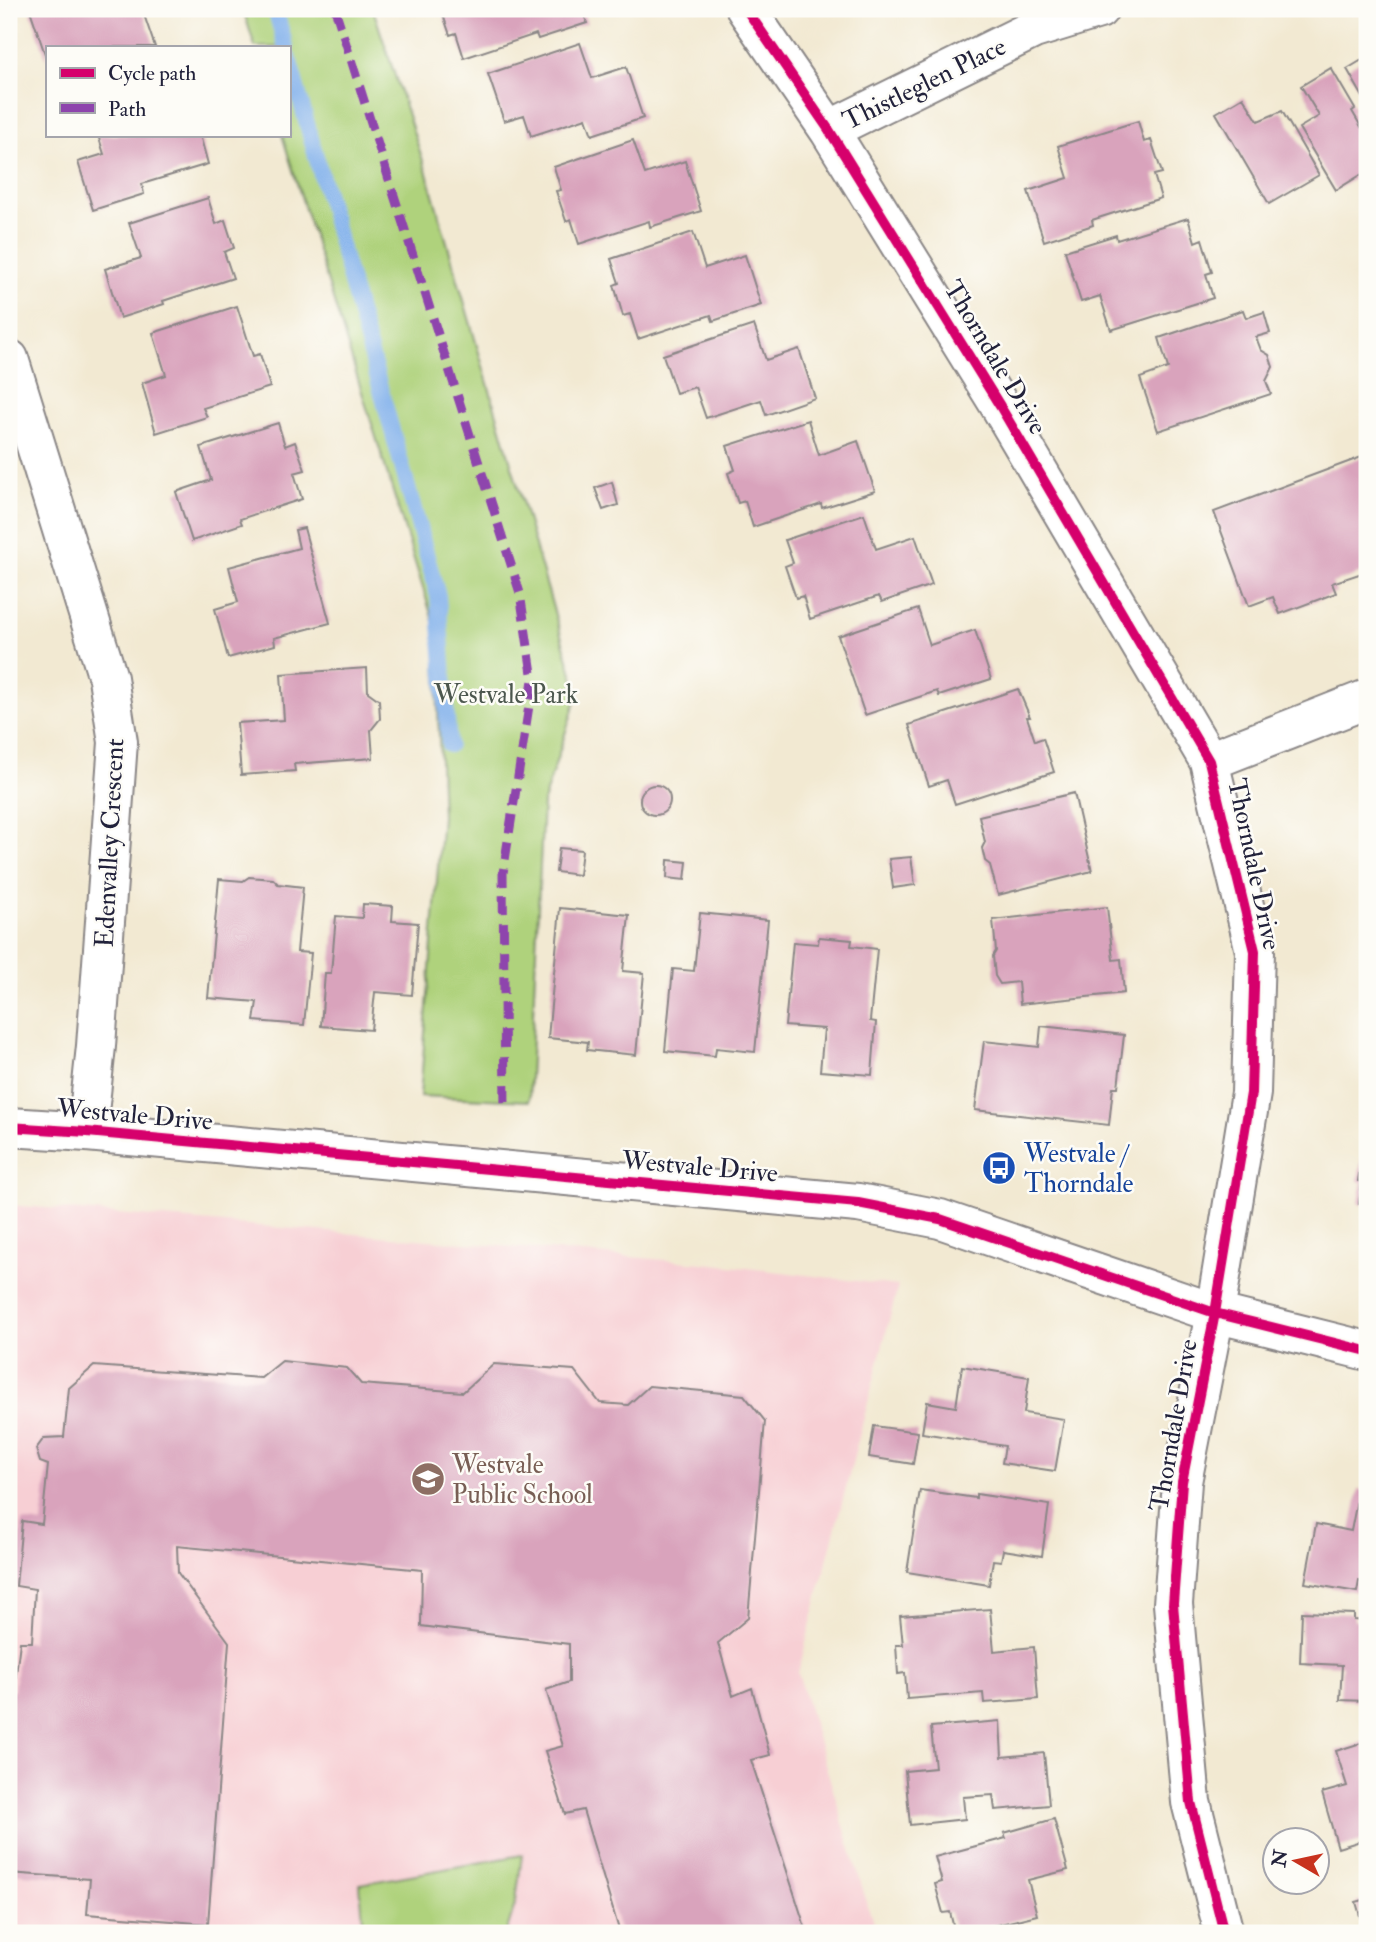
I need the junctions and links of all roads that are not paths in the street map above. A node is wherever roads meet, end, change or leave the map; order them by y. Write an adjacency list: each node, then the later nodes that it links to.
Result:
1 (746, 9): 3 (street, Thorndale Drive)
2 (1099, 9): 3 (street, Thistleglen Place)
3 (830, 131): 6 (street, Thorndale Drive)
4 (9, 359): 8 (street, Edenvalley Crescent)
5 (1367, 699): 6 (street)
6 (1209, 761): 9 (street, Thorndale Drive)
7 (9, 1127): 8 (street, Westvale Drive)
8 (87, 1132): 9 (street, Westvale Drive)
9 (1215, 1313): 10 (street, Westvale Drive); 11 (street, Thorndale Drive)
10 (1367, 1351)
11 (1224, 1933)

